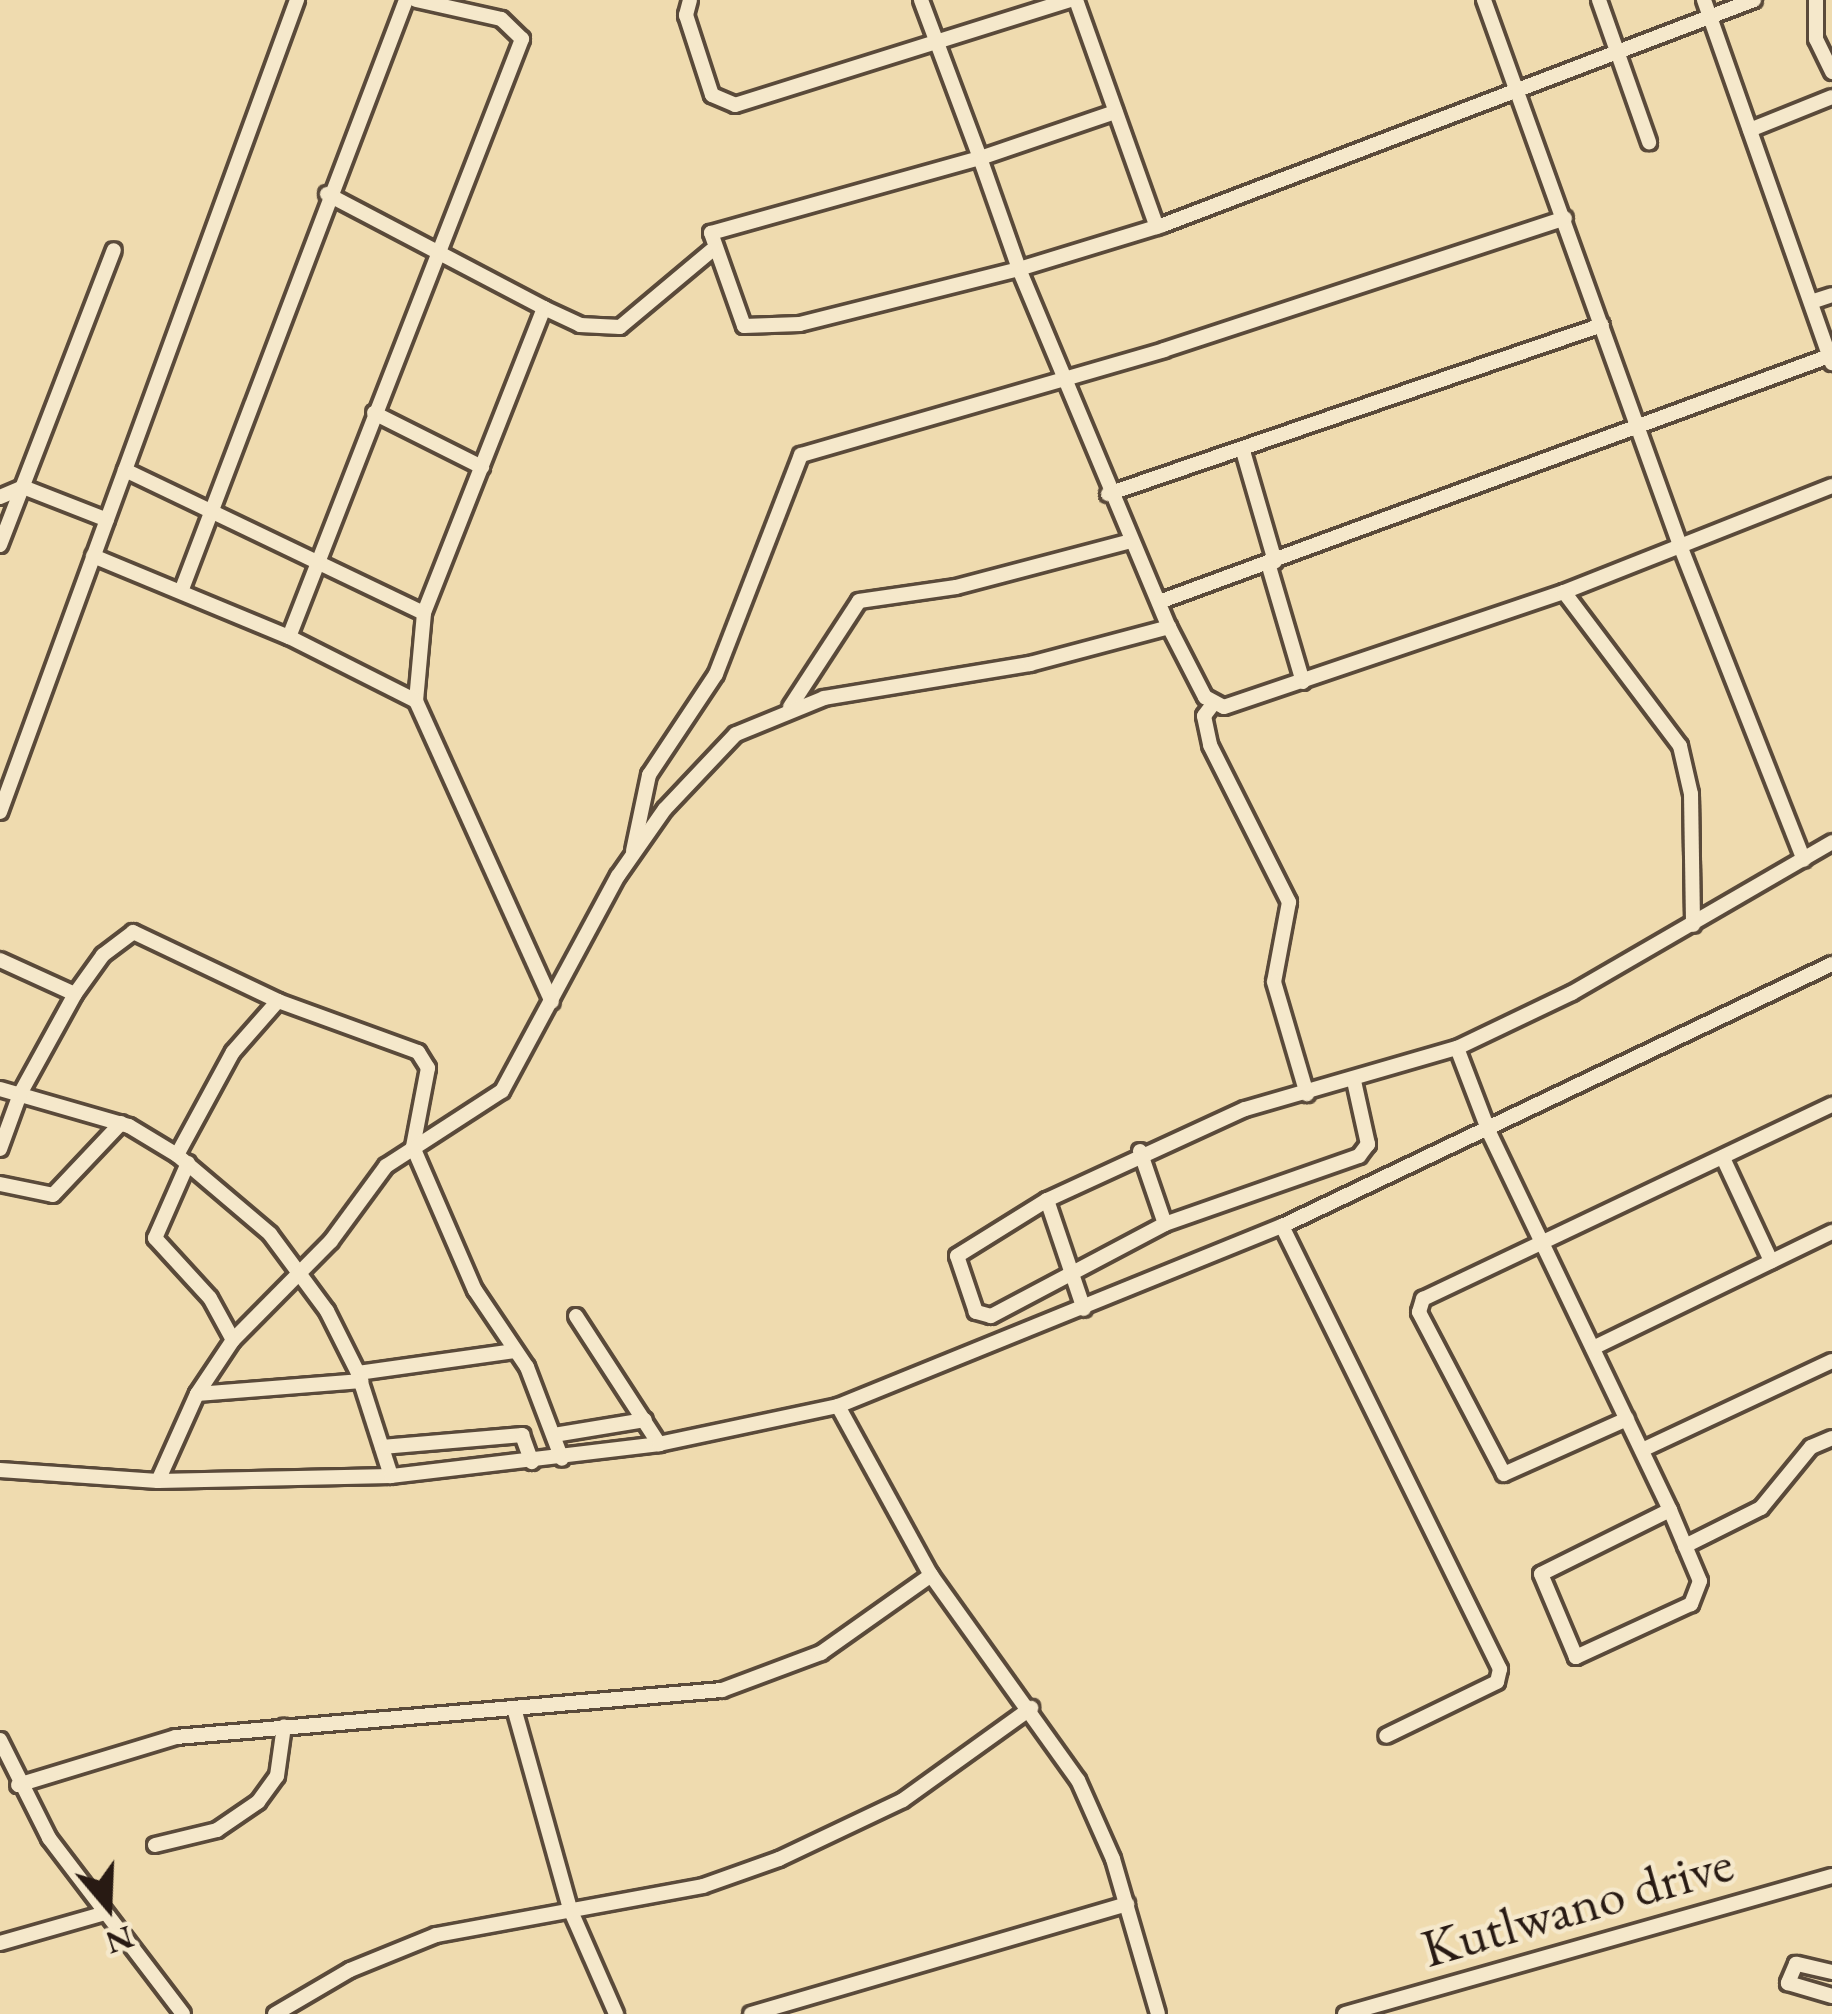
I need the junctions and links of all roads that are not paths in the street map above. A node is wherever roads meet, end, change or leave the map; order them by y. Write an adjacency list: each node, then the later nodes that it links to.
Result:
1 (297, 0): 39 (street)
2 (406, 0): 22 (street)
3 (416, 0): 25 (street)
4 (690, 0): 13 (street)
5 (922, 0): 13 (street)
6 (1073, 0): 13 (street); 18 (street)
7 (1484, 0): 16 (street)
8 (1600, 0): 14 (street)
9 (1704, 0): 12 (street)
10 (1754, 0): 12 (street)
11 (1816, 0): 15 (street)
12 (1710, 18): 14 (street); 19 (street)
13 (938, 43): 21 (street)
14 (1618, 52): 16 (street); 20 (street)
15 (1832, 72)
16 (1515, 91): 23 (street); 24 (street)
17 (1832, 97): 19 (street)
18 (1115, 112): 21 (street); 24 (street)
19 (1750, 130): 30 (street)
20 (1648, 142)
21 (980, 158): 27 (street); 28 (street)
22 (327, 194): 25 (street); 44 (street)
23 (1565, 218): 32 (street); 34 (street)
24 (1157, 227): 28 (street)
25 (436, 249): 31 (street); 35 (street)
26 (114, 250): 41 (street)
27 (711, 251): 28 (street); 31 (street)
28 (1019, 269): 34 (street)
29 (1832, 295): 30 (street)
30 (1811, 302): 33 (street)
31 (544, 308): 38 (street)
32 (1602, 325): 36 (street); 37 (street)
33 (1831, 360): 36 (street)
34 (1063, 379): 42 (street); 64 (street)
35 (374, 413): 38 (street); 50 (street)
36 (1639, 431): 48 (street); 51 (street)
37 (1243, 451): 42 (street); 51 (street)
38 (482, 467): 55 (street)
39 (125, 470): 44 (street); 45 (street)
40 (1832, 486): 48 (street)
41 (23, 487): 43 (street); 45 (street); 47 (street)
42 (1108, 494): 46 (street)
43 (0, 497)
44 (212, 509): 50 (street); 52 (street)
45 (107, 520): 49 (street)
46 (1130, 541): 54 (street); 61 (street)
47 (0, 545)
48 (1681, 548): 53 (street); 65 (street)
49 (93, 556): 52 (street); 62 (street)
50 (320, 560): 55 (street); 57 (street)
51 (1271, 562): 54 (street); 58 (street)
52 (182, 589): 57 (street)
53 (1564, 592): 58 (street); 66 (street)
54 (1159, 602): 56 (street)
55 (424, 613): 59 (street)
56 (1169, 627): 60 (street); 61 (street)
57 (289, 637): 59 (street)
58 (1304, 682): 60 (street)
59 (416, 700): 71 (street)
60 (1214, 704): 76 (street)
61 (790, 707): 64 (street)
62 (0, 812)
63 (1832, 842): 65 (street)
64 (632, 857): 71 (street)
65 (1804, 860): 66 (street)
66 (1694, 926): 72 (street)
67 (0, 960): 69 (street)
68 (1832, 964): 79 (street)
69 (74, 994): 70 (street); 75 (street)
70 (278, 1001): 80 (street); 84 (street)
71 (552, 1002): 80 (street)
72 (1457, 1048): 73 (street); 79 (street)
73 (1354, 1082): 76 (street); 87 (street)
74 (0, 1089): 75 (street)
75 (20, 1094): 78 (street); 81 (street)
76 (1307, 1094): 82 (street)
77 (1832, 1105): 83 (street)
78 (121, 1123): 84 (street); 85 (street)
79 (1490, 1132): 88 (street); 90 (street)
80 (413, 1147): 92 (street); 98 (street)
81 (0, 1149)
82 (1141, 1151): 86 (street); 87 (street)
83 (1723, 1158): 90 (street); 91 (street)
84 (182, 1159): 92 (street); 96 (street)
85 (0, 1184)
86 (1047, 1200): 93 (street); 93 (street)
87 (1165, 1224): 93 (street)
88 (1282, 1226): 94 (street); 123 (street)
89 (1832, 1232): 91 (street)
90 (1540, 1243): 97 (street); 103 (street)
91 (1771, 1261): 97 (street)
92 (301, 1272): 96 (street); 100 (street)
93 (1073, 1274): 94 (street)
94 (1084, 1310): 102 (street)
95 (576, 1316): 104 (street)
96 (233, 1340): 101 (street)
97 (1593, 1348): 103 (street)
98 (514, 1351): 100 (street); 105 (street)
99 (1832, 1361): 110 (street)
100 (359, 1377): 101 (street); 109 (street)
101 (197, 1394): 116 (street)
102 (838, 1406): 108 (street); 119 (street)
103 (1627, 1419): 110 (street)
104 (645, 1420): 105 (street); 108 (street)
105 (554, 1435): 111 (street)
106 (1832, 1438): 118 (street)
107 (452, 1441): 109 (street); 112 (street); 113 (street)
108 (659, 1444): 111 (street)
109 (382, 1447): 115 (street)
110 (1642, 1450): 117 (street)
111 (562, 1459): 112 (street)
112 (532, 1462): 113 (street)
113 (457, 1469): 115 (street)
114 (0, 1470): 116 (street)
115 (391, 1476): 116 (street)
116 (158, 1481)
117 (1670, 1510): 118 (street); 118 (street)
118 (1685, 1546)
119 (931, 1575): 120 (street); 121 (street)
120 (514, 1708): 122 (street); 129 (street)
121 (1031, 1708): 128 (street); 129 (street)
122 (284, 1726): 125 (street); 126 (street)
123 (1385, 1736)
124 (0, 1740): 125 (street)
125 (18, 1784): 130 (street)
126 (155, 1845)
127 (1832, 1876): 139 (street, Kutlwano drive)
128 (1127, 1904): 137 (street); 138 (street)
129 (570, 1909): 135 (street); 136 (street)
130 (105, 1913): 131 (street); 134 (street)
131 (0, 1942)
132 (1832, 1972): 133 (street)
133 (1832, 1996)
134 (183, 2014)
135 (275, 2014)
136 (616, 2014)
137 (751, 2014)
138 (1158, 2014)
139 (1345, 2014)

